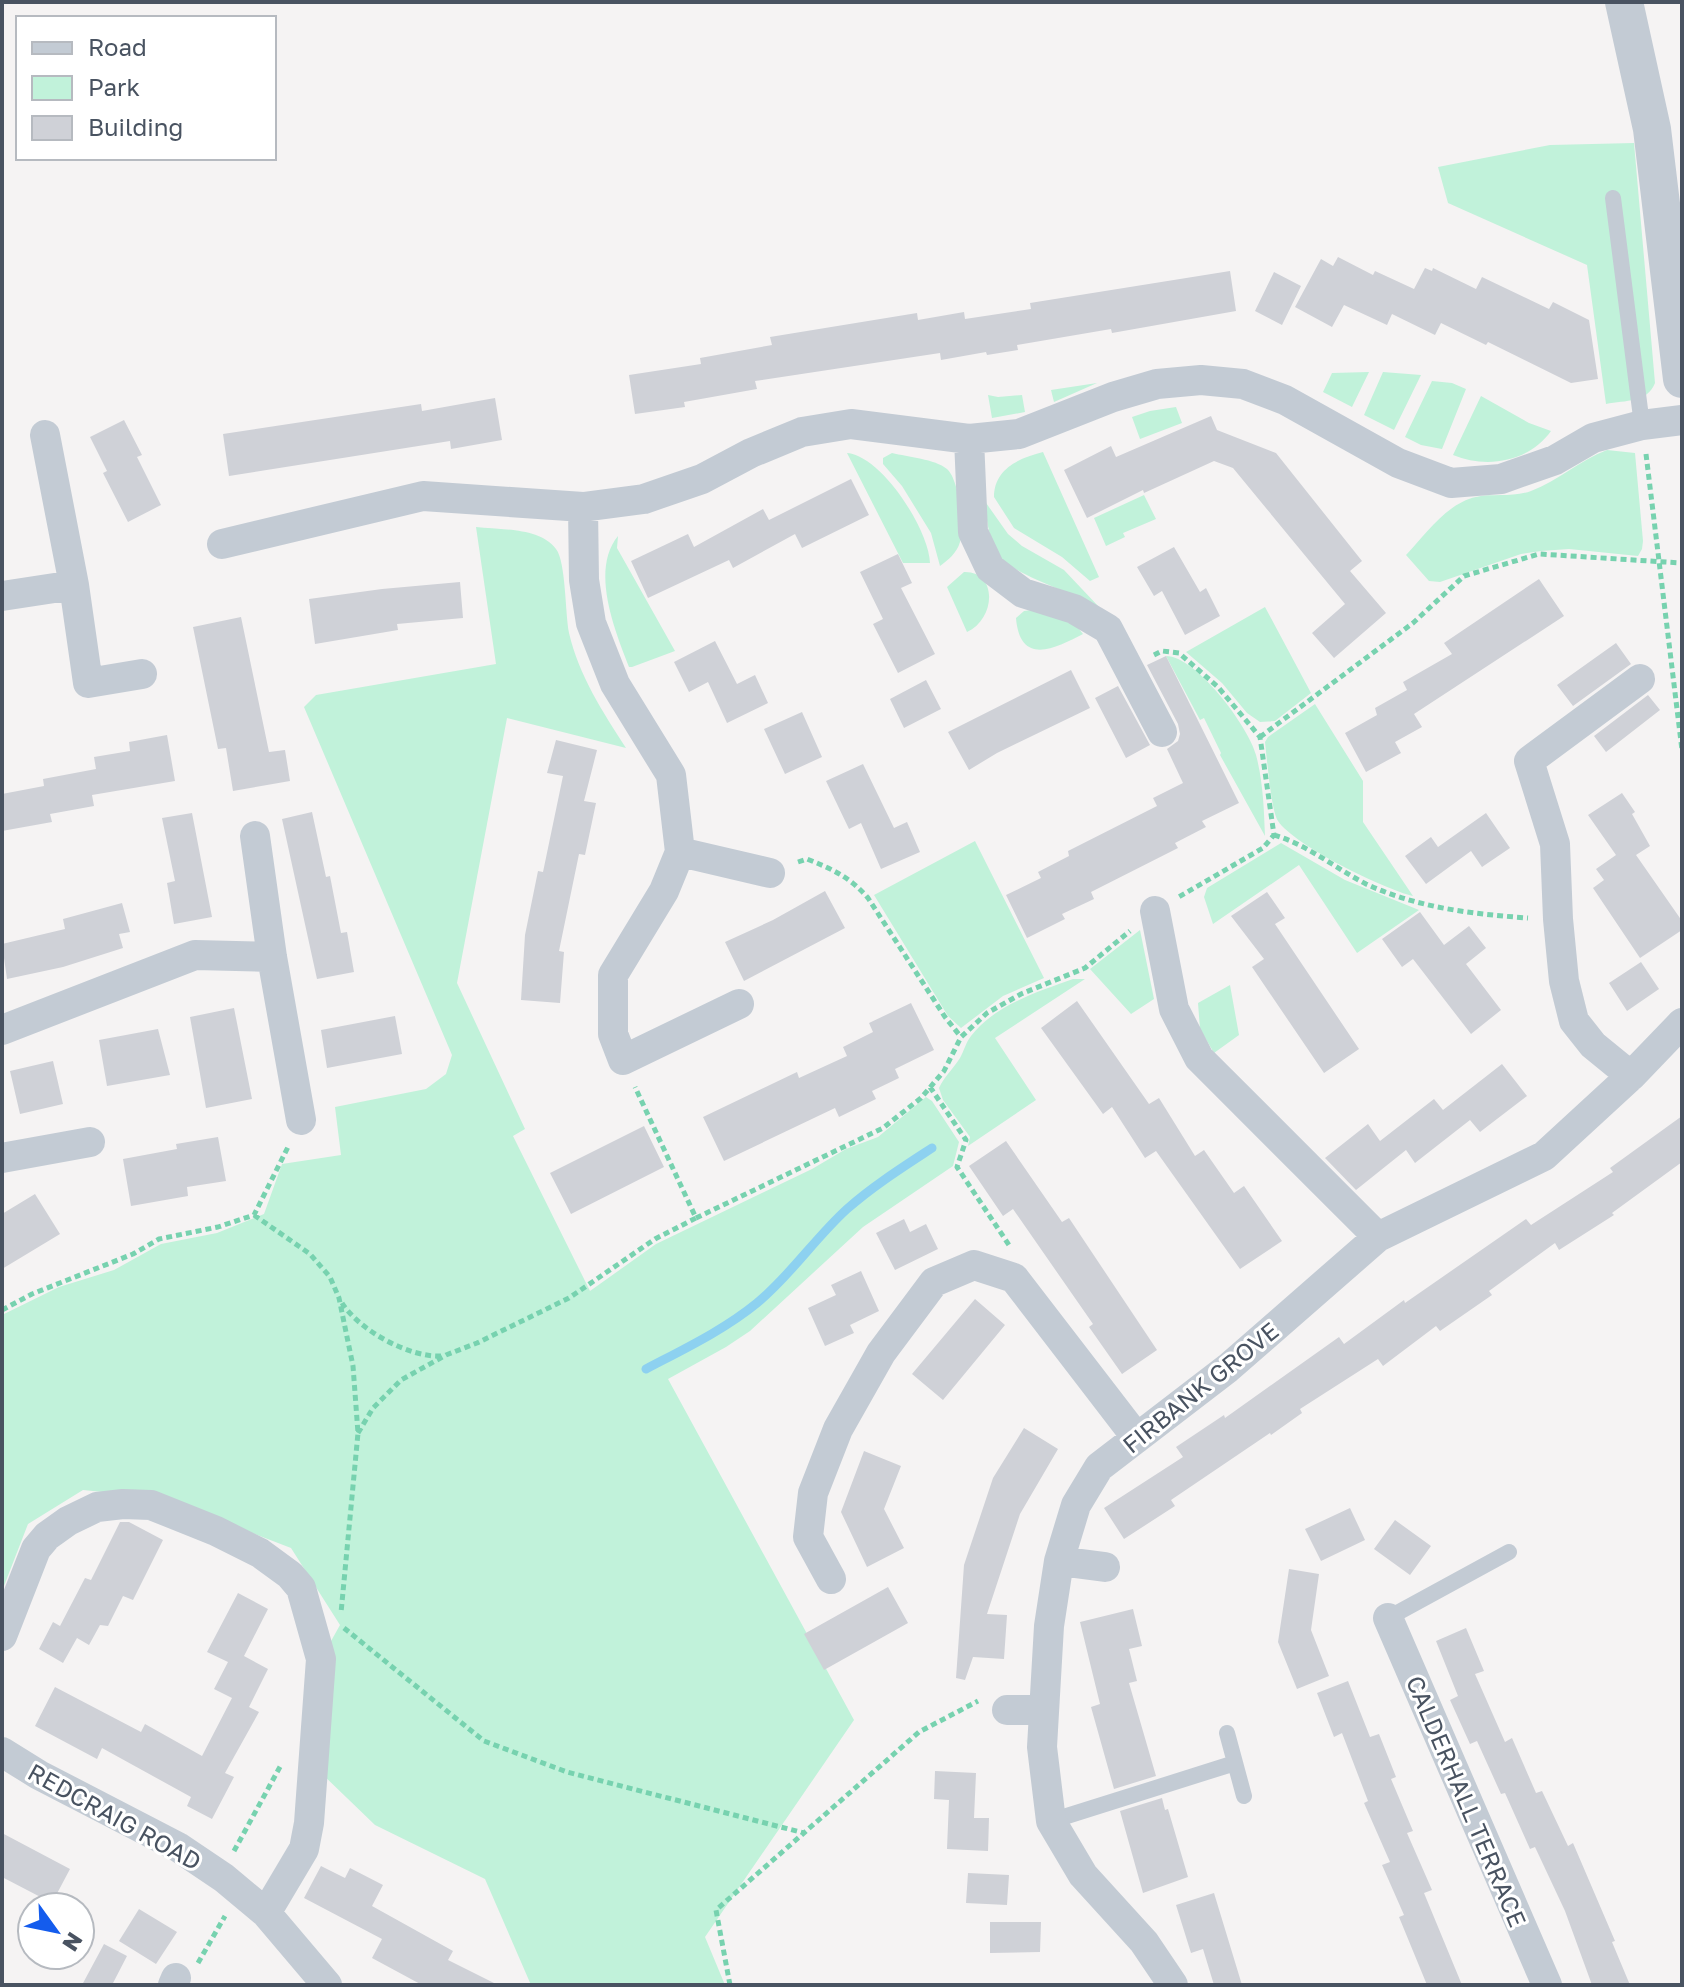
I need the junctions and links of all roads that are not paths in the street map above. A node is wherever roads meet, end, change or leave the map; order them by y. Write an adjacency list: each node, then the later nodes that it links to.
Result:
1 (1624, 2): 3 (street)
2 (1613, 198): 5 (lane)
3 (1682, 379)
4 (1682, 420): 5 (street)
5 (1642, 425): 7 (street)
6 (45, 435): 10 (street)
7 (969, 439): 8 (street); 14 (street)
8 (583, 507): 9 (street); 16 (street)
9 (222, 544)
10 (74, 585): 11 (street); 12 (street)
11 (2, 596)
12 (142, 674)
13 (1640, 679): 23 (street)
14 (1162, 732)
15 (255, 836): 19 (street)
16 (680, 852): 17 (street); 20 (street)
17 (770, 873)
18 (1155, 911): 27 (street)
19 (272, 957): 22 (street); 24 (street)
20 (739, 1004)
21 (1682, 1023): 23 (street, FIRBANK GROVE)
22 (2, 1030)
23 (1631, 1076): 27 (street, FIRBANK GROVE)
24 (301, 1120)
25 (90, 1142): 26 (street)
26 (2, 1158)
27 (1378, 1237): 28 (street, FIRBANK GROVE)
28 (1137, 1438): 30 (street, FIRBANK GROVE); 32 (street)
29 (1509, 1552): 33 (lane)
30 (1059, 1561): 31 (street); 36 (street, FIRBANK GROVE)
31 (1105, 1567)
32 (831, 1579)
33 (1388, 1618): 45 (street, CALDERHALL TERRACE)
34 (2, 1636): 42 (street)
35 (999, 1702): 36 (street)
36 (1043, 1710): 41 (street, FIRBANK GROVE)
37 (1227, 1733): 39 (lane)
38 (3, 1756): 42 (street, REDCRAIG ROAD)
39 (1235, 1763): 40 (lane); 41 (lane)
40 (1244, 1796)
41 (1051, 1821): 44 (street)
42 (266, 1913): 43 (street, REDCRAIG ROAD)
43 (327, 1985)
44 (1173, 1985)
45 (1547, 1985)

